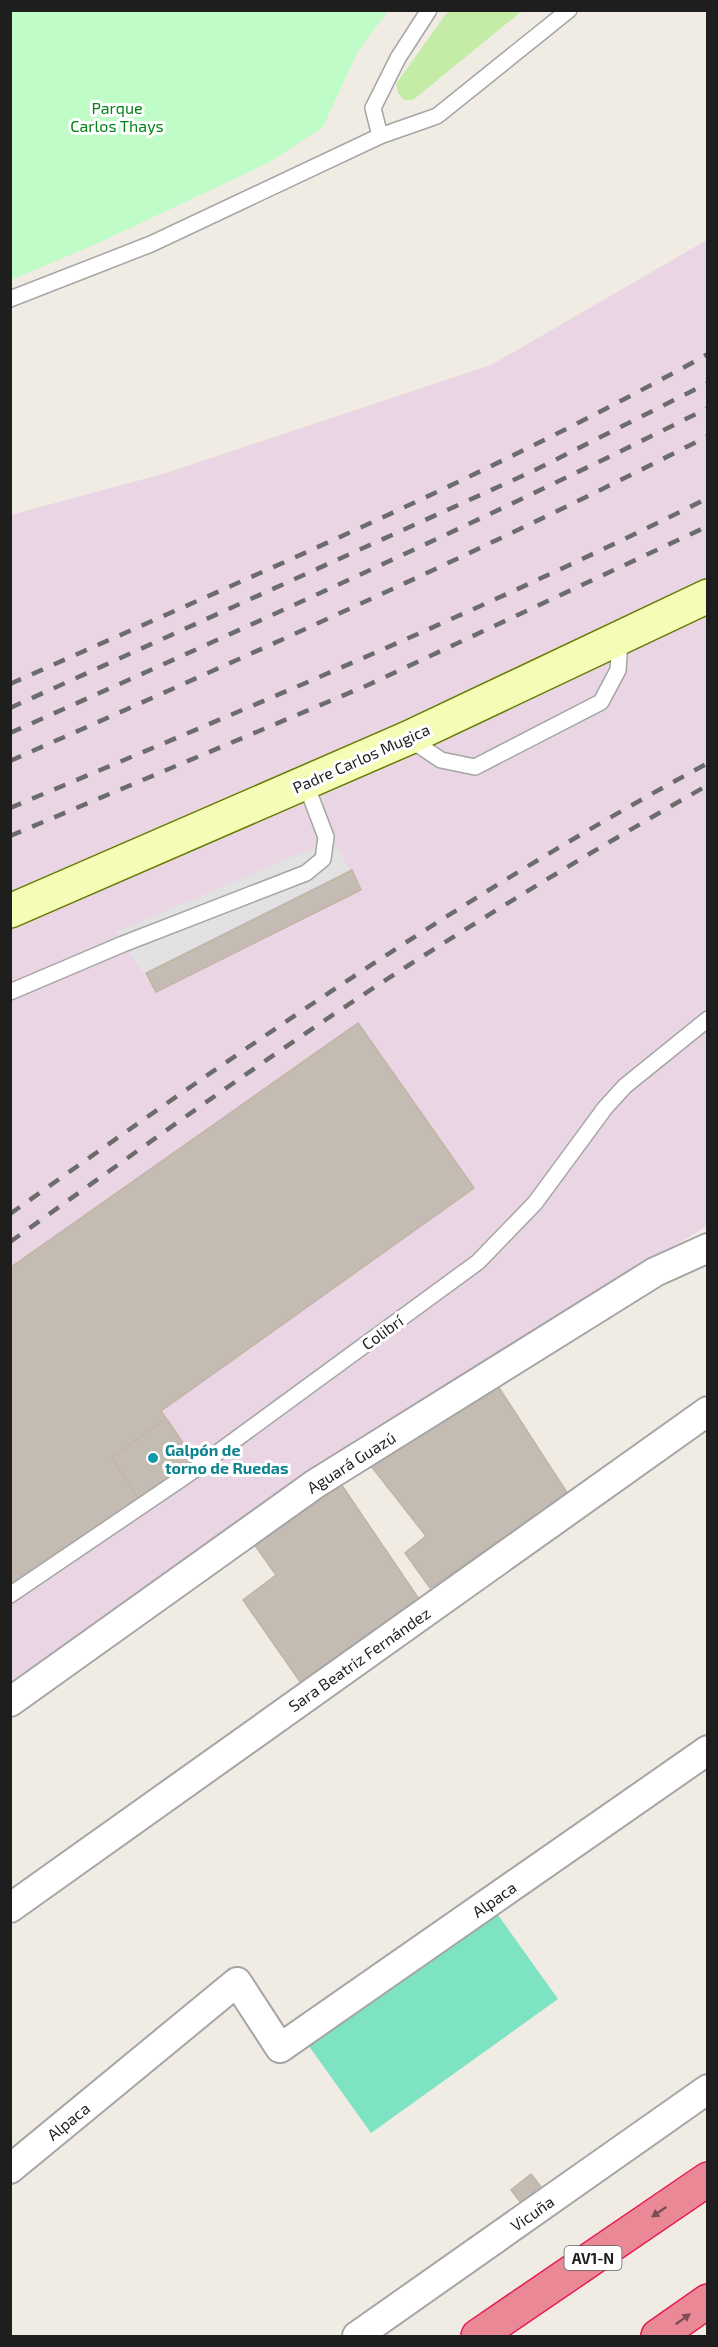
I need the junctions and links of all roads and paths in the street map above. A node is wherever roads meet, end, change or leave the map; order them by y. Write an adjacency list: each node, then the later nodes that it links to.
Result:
1 (429, 10): 3 (lane)
2 (568, 10): 3 (lane)
3 (380, 136): 4 (lane)
4 (10, 299)
5 (708, 596): 6 (street, Padre Carlos Mugica)
6 (620, 638): 7 (street, Padre Carlos Mugica); 7 (lane)
7 (408, 738): 8 (street, Padre Carlos Mugica)
8 (305, 782): 9 (street, Padre Carlos Mugica); 10 (lane)
9 (10, 911)
10 (10, 992)
11 (708, 1019): 14 (lane, Colibrí)
12 (708, 1248): 15 (street, Aguará Guazú)
13 (708, 1412): 17 (street, Sara Beatriz Fernández)
14 (10, 1595)
15 (10, 1702)
16 (708, 1750): 19 (street, Alpaca)
17 (10, 1908)
18 (708, 2089): 22 (street, Vicuña)
19 (10, 2169)
20 (708, 2179): 23 (highway, AV1-N, one-way to 23)
21 (708, 2301): 24 (highway, one-way to 21)
22 (357, 2337)
23 (478, 2337)
24 (658, 2337)

